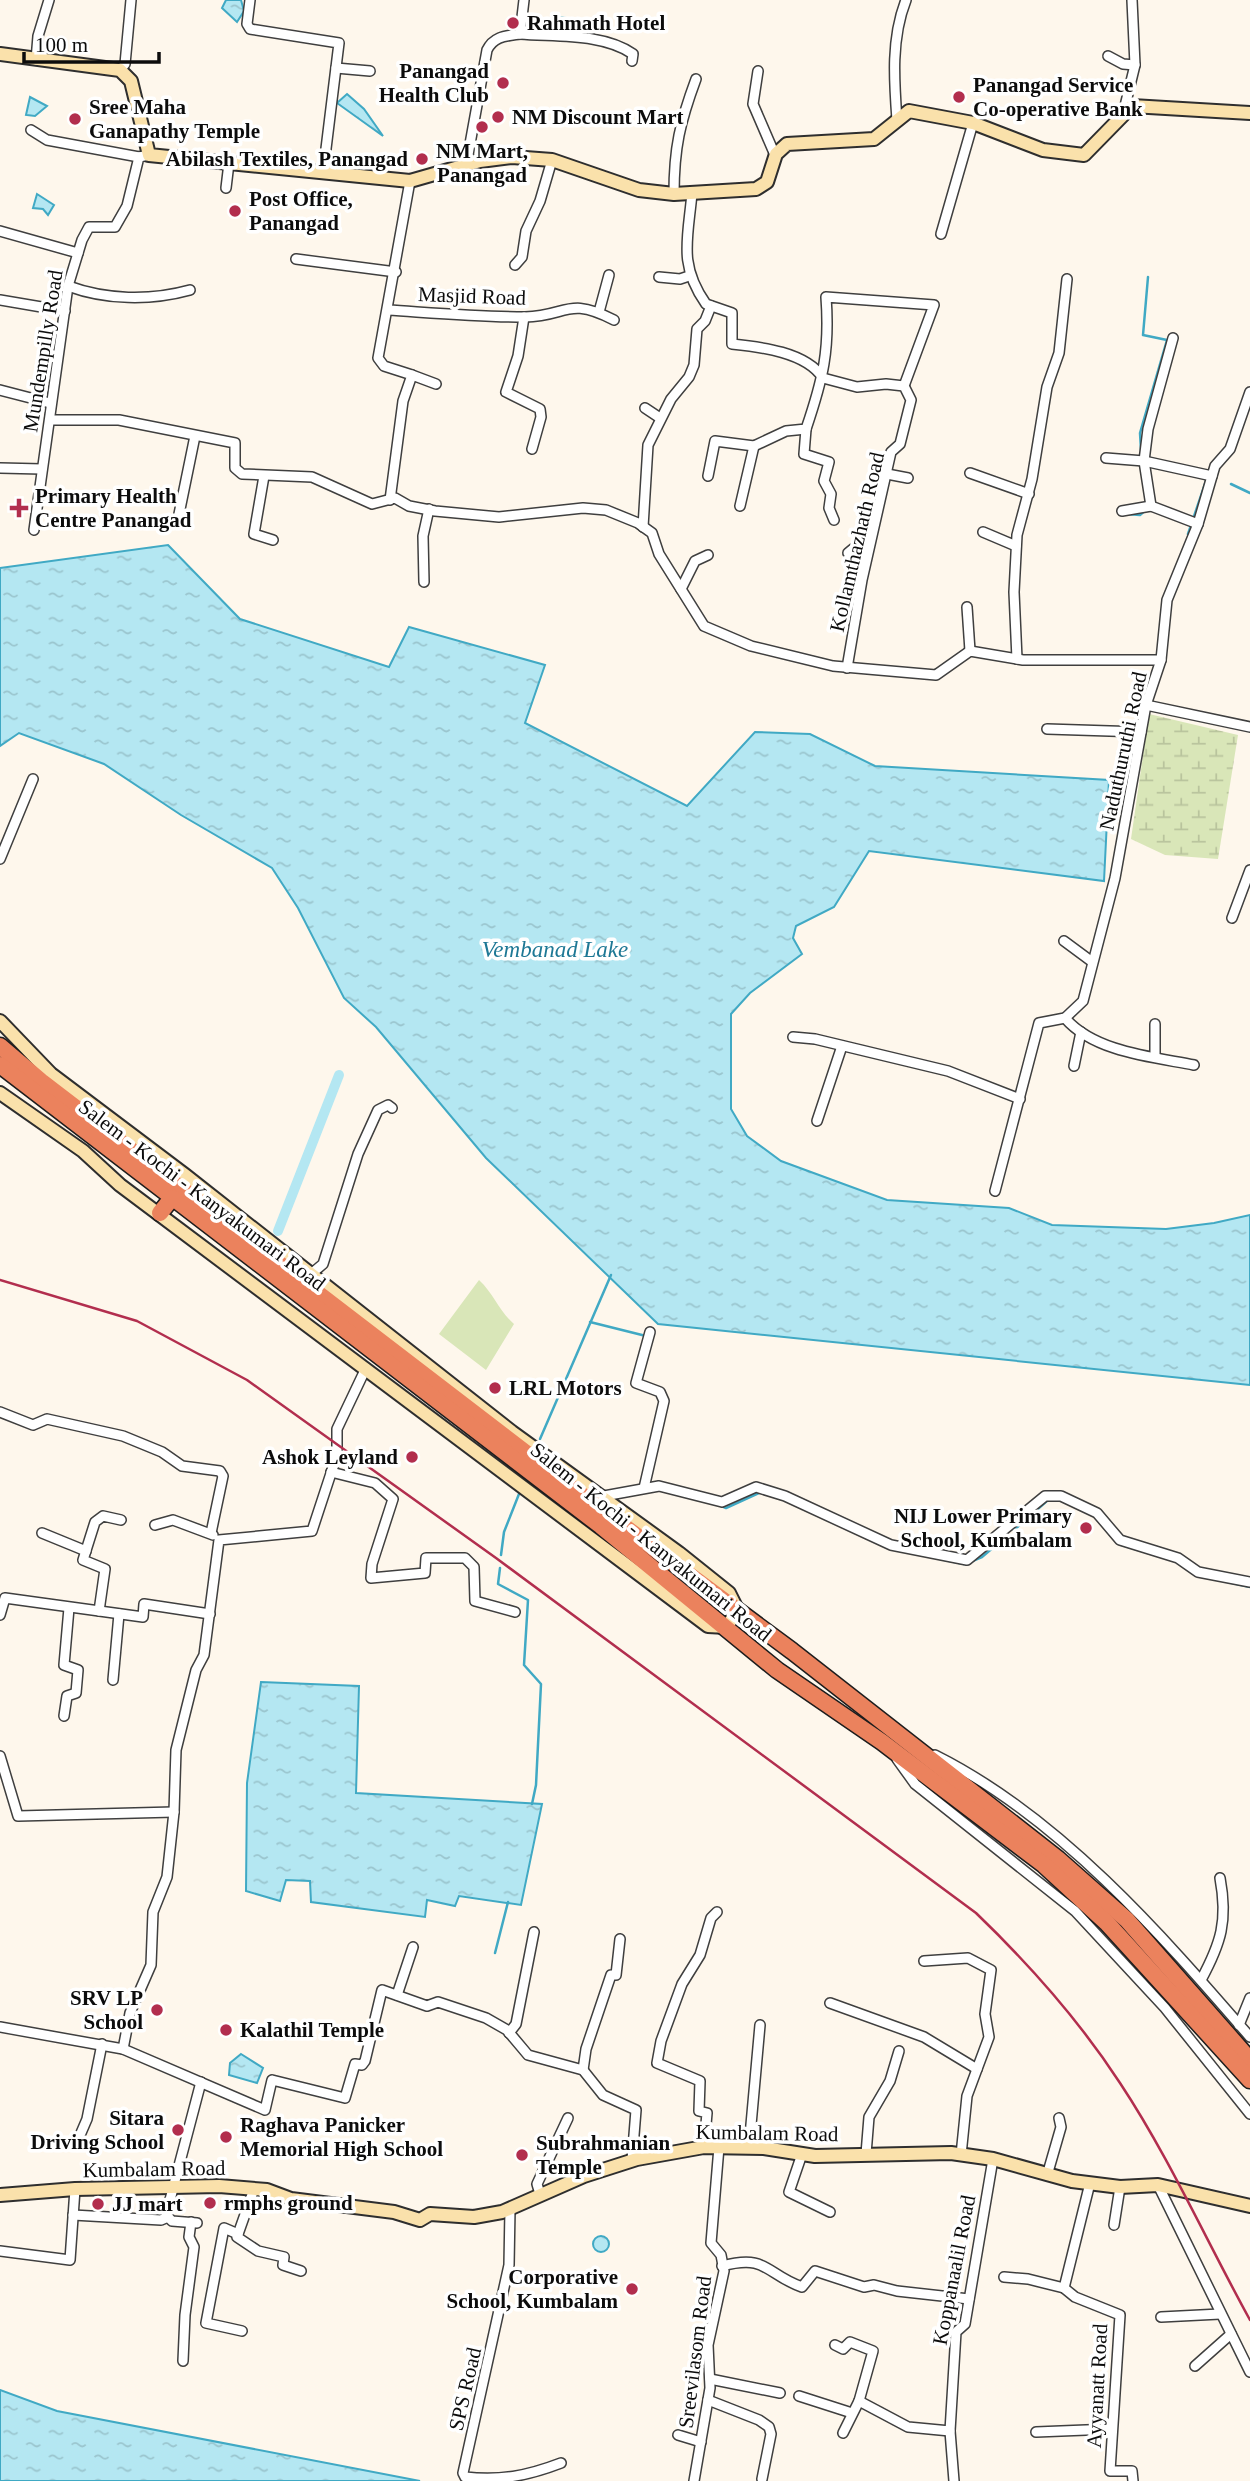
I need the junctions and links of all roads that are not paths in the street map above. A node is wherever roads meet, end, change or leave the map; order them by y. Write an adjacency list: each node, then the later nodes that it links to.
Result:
1 (49, 0): 10 (street)
2 (131, 0): 14 (street)
3 (250, 0): 13 (street)
4 (524, 0): 7 (street)
5 (906, 0): 20 (street)
6 (1132, 0): 12 (street)
7 (520, 34): 11 (street); 27 (street)
8 (0, 54): 10 (main road)
9 (1108, 56): 12 (street)
10 (36, 60): 14 (main road)
11 (632, 61)
12 (1135, 65): 18 (street)
13 (336, 68): 15 (street); 28 (street)
14 (120, 70): 24 (main road)
15 (370, 71)
16 (758, 71): 23 (street)
17 (696, 79): 32 (street)
18 (1124, 110): 19 (main road); 21 (main road)
19 (1250, 113)
20 (897, 120): 21 (main road); 23 (main road)
21 (973, 123): 34 (street)
22 (31, 130): 24 (street)
23 (775, 155): 31 (main road)
24 (144, 156): 26 (main road); 35 (street, Mundempilly Road)
25 (552, 160): 27 (main road); 32 (main road); 37 (street)
26 (229, 163): 28 (main road); 30 (street)
27 (466, 166): 29 (main road)
28 (323, 173): 29 (main road)
29 (410, 181): 38 (street)
30 (226, 188)
31 (692, 193): 32 (main road); 40 (street)
32 (674, 194)
33 (0, 231): 35 (street)
34 (941, 234)
35 (78, 253): 43 (street, Mundempilly Road)
36 (296, 259): 38 (street)
37 (515, 265)
38 (396, 272): 47 (street)
39 (609, 275): 49 (street)
40 (689, 276): 41 (street); 46 (street)
41 (660, 277)
42 (1067, 279): 77 (street)
43 (68, 286): 44 (street); 48 (street, Mundempilly Road)
44 (190, 290)
45 (0, 300): 48 (street)
46 (710, 306): 54 (street); 61 (street)
47 (388, 310): 50 (street, Masjid Road); 53 (street)
48 (65, 311): 59 (street, Mundempilly Road)
49 (599, 313): 50 (street, Masjid Road); 51 (street, Masjid Road)
50 (524, 317): 66 (street)
51 (614, 320)
52 (1173, 338): 68 (street)
53 (412, 375): 55 (street); 78 (street)
54 (823, 378): 56 (street); 56 (street); 63 (street)
55 (436, 384)
56 (904, 386): 72 (street, Kollamthazhath Road)
57 (0, 390): 59 (street)
58 (1250, 392): 75 (street, Naduthuruthi Road)
59 (50, 403): 62 (street, Mundempilly Road)
60 (645, 408): 61 (street)
61 (660, 418): 86 (street)
62 (50, 420): 64 (street); 70 (street, Mundempilly Road)
63 (806, 429): 65 (street); 84 (street)
64 (195, 436): 73 (street); 83 (street)
65 (754, 446): 74 (street); 79 (street)
66 (532, 449)
67 (1105, 458): 68 (street)
68 (1144, 461): 75 (street); 80 (street)
69 (0, 468): 70 (street)
70 (42, 469): 87 (street, Mundempilly Road)
71 (970, 473): 77 (street)
72 (887, 474): 76 (street); 90 (street, Kollamthazhath Road)
73 (264, 476): 78 (street); 89 (street)
74 (708, 476)
75 (1212, 476): 85 (street, Naduthuruthi Road)
76 (908, 478)
77 (1029, 494): 91 (street)
78 (393, 499): 81 (street)
79 (740, 506)
80 (1151, 506): 82 (street); 85 (street)
81 (429, 509): 86 (street); 94 (street)
82 (1122, 510)
83 (178, 514)
84 (834, 520)
85 (1198, 524): 99 (street, Naduthuruthi Road)
86 (643, 527): 95 (street)
87 (34, 530)
88 (983, 533): 91 (street)
89 (273, 540)
90 (869, 545): 92 (street); 100 (street, Kollamthazhath Road)
91 (1016, 546): 98 (street)
92 (848, 553)
93 (708, 555): 95 (street)
94 (424, 582)
95 (681, 589): 100 (street)
96 (967, 607): 97 (street)
97 (970, 651): 98 (street); 100 (street)
98 (1017, 659): 99 (street)
99 (1161, 660): 101 (street, Naduthuruthi Road)
100 (847, 668)
101 (1146, 705): 102 (street); 104 (street, Naduthuruthi Road)
102 (1250, 727)
103 (1048, 729): 104 (street)
104 (1141, 732): 110 (street, Naduthuruthi Road)
105 (33, 779): 106 (street)
106 (0, 859)
107 (1250, 870): 108 (street)
108 (1232, 918)
109 (1064, 941): 110 (street)
110 (1091, 961): 111 (street, Naduthuruthi Road)
111 (1065, 1018): 114 (street); 123 (street, Naduthuruthi Road)
112 (0, 1021): 129 (main road)
113 (1155, 1024): 118 (street)
114 (1081, 1032): 118 (street); 121 (street)
115 (793, 1037): 117 (street)
116 (0, 1046): 146 (highway, Salem - Kochi - Kanyakumari Road)
117 (842, 1046): 123 (street); 125 (street)
118 (1155, 1057): 120 (street)
119 (0, 1065): 127 (highway, Salem - Kochi - Kanyakumari Road)
120 (1194, 1065)
121 (1074, 1066)
122 (0, 1093): 128 (main road)
123 (1020, 1099): 126 (street, Naduthuruthi Road)
124 (392, 1108): 129 (street)
125 (817, 1121)
126 (995, 1191)
127 (172, 1198): 128 (highway); 151 (highway, Salem - Kochi - Kanyakumari Road)
128 (160, 1213): 131 (main road)
129 (311, 1274): 135 (main road)
130 (650, 1332): 134 (street)
131 (366, 1368): 133 (street); 151 (main road)
132 (0, 1412): 139 (street)
133 (331, 1472): 140 (street); 147 (street)
134 (644, 1488): 135 (street); 142 (street)
135 (604, 1496): 146 (main road)
136 (121, 1520): 141 (street)
137 (155, 1525): 139 (street)
138 (41, 1533): 141 (street)
139 (211, 1533): 140 (street)
140 (219, 1540): 150 (street)
141 (86, 1551): 145 (street)
142 (1250, 1582)
143 (2, 1597): 144 (street); 149 (street)
144 (69, 1608): 145 (street); 153 (street)
145 (99, 1611): 148 (street)
146 (738, 1611): 151 (main road); 154 (highway, Salem - Kochi - Kanyakumari Road)
147 (515, 1612)
148 (119, 1614): 150 (street); 152 (street)
149 (0, 1615)
150 (210, 1615): 157 (street)
151 (726, 1627): 155 (highway, Salem - Kochi - Kanyakumari Road)
152 (113, 1680)
153 (64, 1716)
154 (902, 1738): 164 (street); 171 (highway, Salem - Kochi - Kanyakumari Road)
155 (882, 1742): 178 (highway, Salem - Kochi - Kanyakumari Road); 180 (street)
156 (0, 1756): 157 (street)
157 (174, 1812): 173 (street)
158 (1220, 1878): 164 (street)
159 (717, 1912): 184 (street)
160 (534, 1932): 170 (street)
161 (620, 1939): 177 (street)
162 (414, 1947): 165 (street)
163 (924, 1961): 176 (street)
164 (1201, 1980): 171 (street)
165 (397, 1995): 170 (street); 179 (street)
166 (1250, 1998): 171 (street)
167 (830, 2003): 176 (street)
168 (760, 2025): 186 (street)
169 (0, 2027): 172 (street)
170 (509, 2033): 177 (street)
171 (1239, 2033): 175 (highway, Salem - Kochi - Kanyakumari Road)
172 (102, 2044): 173 (street); 183 (street)
173 (123, 2049): 179 (street)
174 (899, 2051): 188 (street)
175 (1250, 2060)
176 (977, 2069): 189 (street)
177 (583, 2070): 191 (street)
178 (1250, 2080)
179 (201, 2082): 195 (street)
180 (1250, 2114)
181 (568, 2118): 199 (street)
182 (1059, 2118): 192 (street)
183 (81, 2133)
184 (704, 2147): 185 (main road, Kumbalam Road); 191 (main road, Kumbalam Road)
185 (719, 2147): 186 (main road, Kumbalam Road); 209 (street, Sreevilasom Road)
186 (749, 2147): 187 (main road, Kumbalam Road)
187 (802, 2154): 188 (main road, Kumbalam Road); 203 (street)
188 (866, 2154): 189 (main road, Kumbalam Road)
189 (961, 2155): 190 (main road, Kumbalam Road)
190 (993, 2159): 192 (main road, Kumbalam Road); 213 (street, Koppanaalil Road)
191 (632, 2160): 199 (main road, Kumbalam Road)
192 (1048, 2172): 193 (main road, Kumbalam Road)
193 (1090, 2183): 196 (main road, Kumbalam Road); 212 (street)
194 (1158, 2185): 196 (main road, Kumbalam Road); 201 (main road, Kumbalam Road); 214 (street)
195 (173, 2186): 197 (main road, Kumbalam Road); 198 (main road, Kumbalam Road); 205 (street)
196 (1120, 2187): 206 (street)
197 (75, 2189): 200 (main road, Kumbalam Road); 204 (street)
198 (254, 2189): 202 (main road, Kumbalam Road); 207 (street)
199 (540, 2194): 202 (main road, Kumbalam Road)
200 (0, 2195)
201 (1250, 2207)
202 (510, 2209): 234 (street, SPS Road)
203 (830, 2211)
204 (73, 2215): 205 (street); 208 (street)
205 (168, 2217): 219 (street)
206 (1114, 2224)
207 (238, 2234): 210 (street); 216 (street)
208 (0, 2251)
209 (722, 2266): 213 (street); 222 (street, Sreevilasom Road)
210 (301, 2271)
211 (1004, 2277): 212 (street)
212 (1064, 2288): 228 (street, Ayyanatt Road)
213 (969, 2299): 229 (street, Koppanaalil Road)
214 (1220, 2314): 215 (street); 217 (street)
215 (1161, 2317)
216 (242, 2330)
217 (1231, 2334): 220 (street); 221 (street)
218 (835, 2345): 226 (street)
219 (183, 2361)
220 (1195, 2366)
221 (1250, 2372)
222 (709, 2379): 223 (street); 225 (street, Sreevilasom Road)
223 (780, 2393)
224 (799, 2396): 227 (street)
225 (708, 2400): 233 (street, Sreevilasom Road); 235 (street)
226 (859, 2401): 227 (street); 229 (street)
227 (852, 2413): 231 (street)
228 (1111, 2429): 230 (street); 238 (street, Ayyanatt Road)
229 (950, 2431): 237 (street, Koppanaalil Road)
230 (1036, 2432)
231 (843, 2433)
232 (678, 2435): 233 (street)
233 (701, 2442): 236 (street, Sreevilasom Road)
234 (561, 2463)
235 (762, 2479)
236 (694, 2481)
237 (954, 2481)
238 (1133, 2481)

